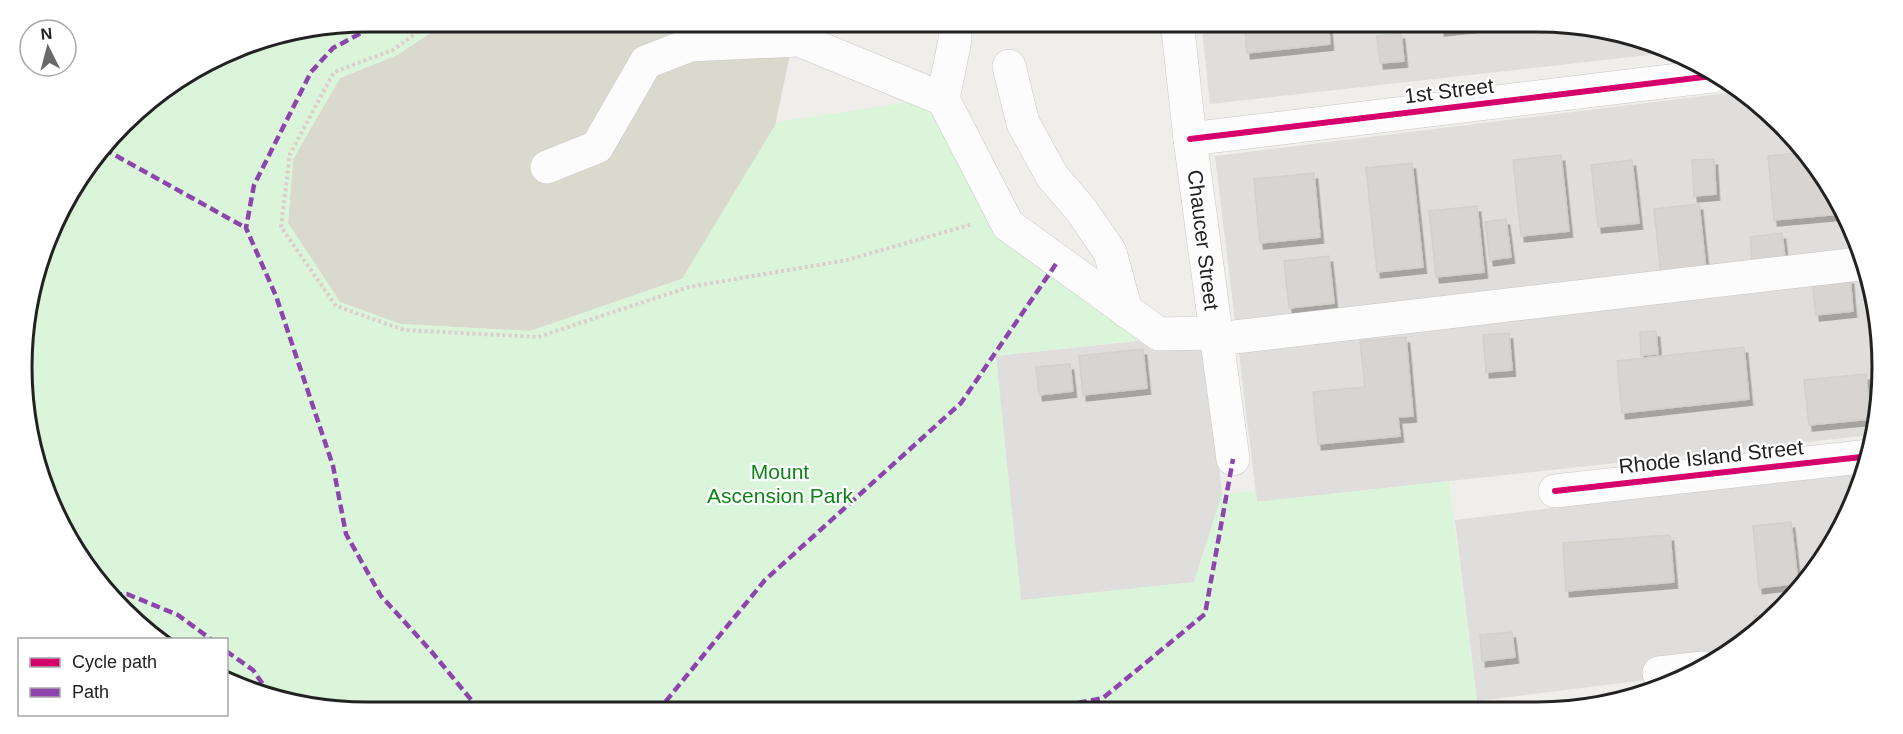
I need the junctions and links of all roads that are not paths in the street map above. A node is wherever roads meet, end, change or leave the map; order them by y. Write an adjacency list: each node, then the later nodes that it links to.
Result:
1 (955, 32): 5 (street)
2 (1178, 32): 6 (street, Chaucer Street)
3 (1010, 66): 9 (street)
4 (1705, 77): 6 (street, 1st Street)
5 (943, 99): 7 (street); 9 (street)
6 (1190, 139): 10 (street, Chaucer Street)
7 (548, 167)
8 (1856, 264): 10 (street)
9 (1126, 311): 10 (street)
10 (1216, 336): 12 (street, Chaucer Street)
11 (1859, 457): 13 (street, Rhode Island Street)
12 (1233, 459)
13 (1555, 491)
14 (1678, 671): 15 (street)
15 (1659, 673)

